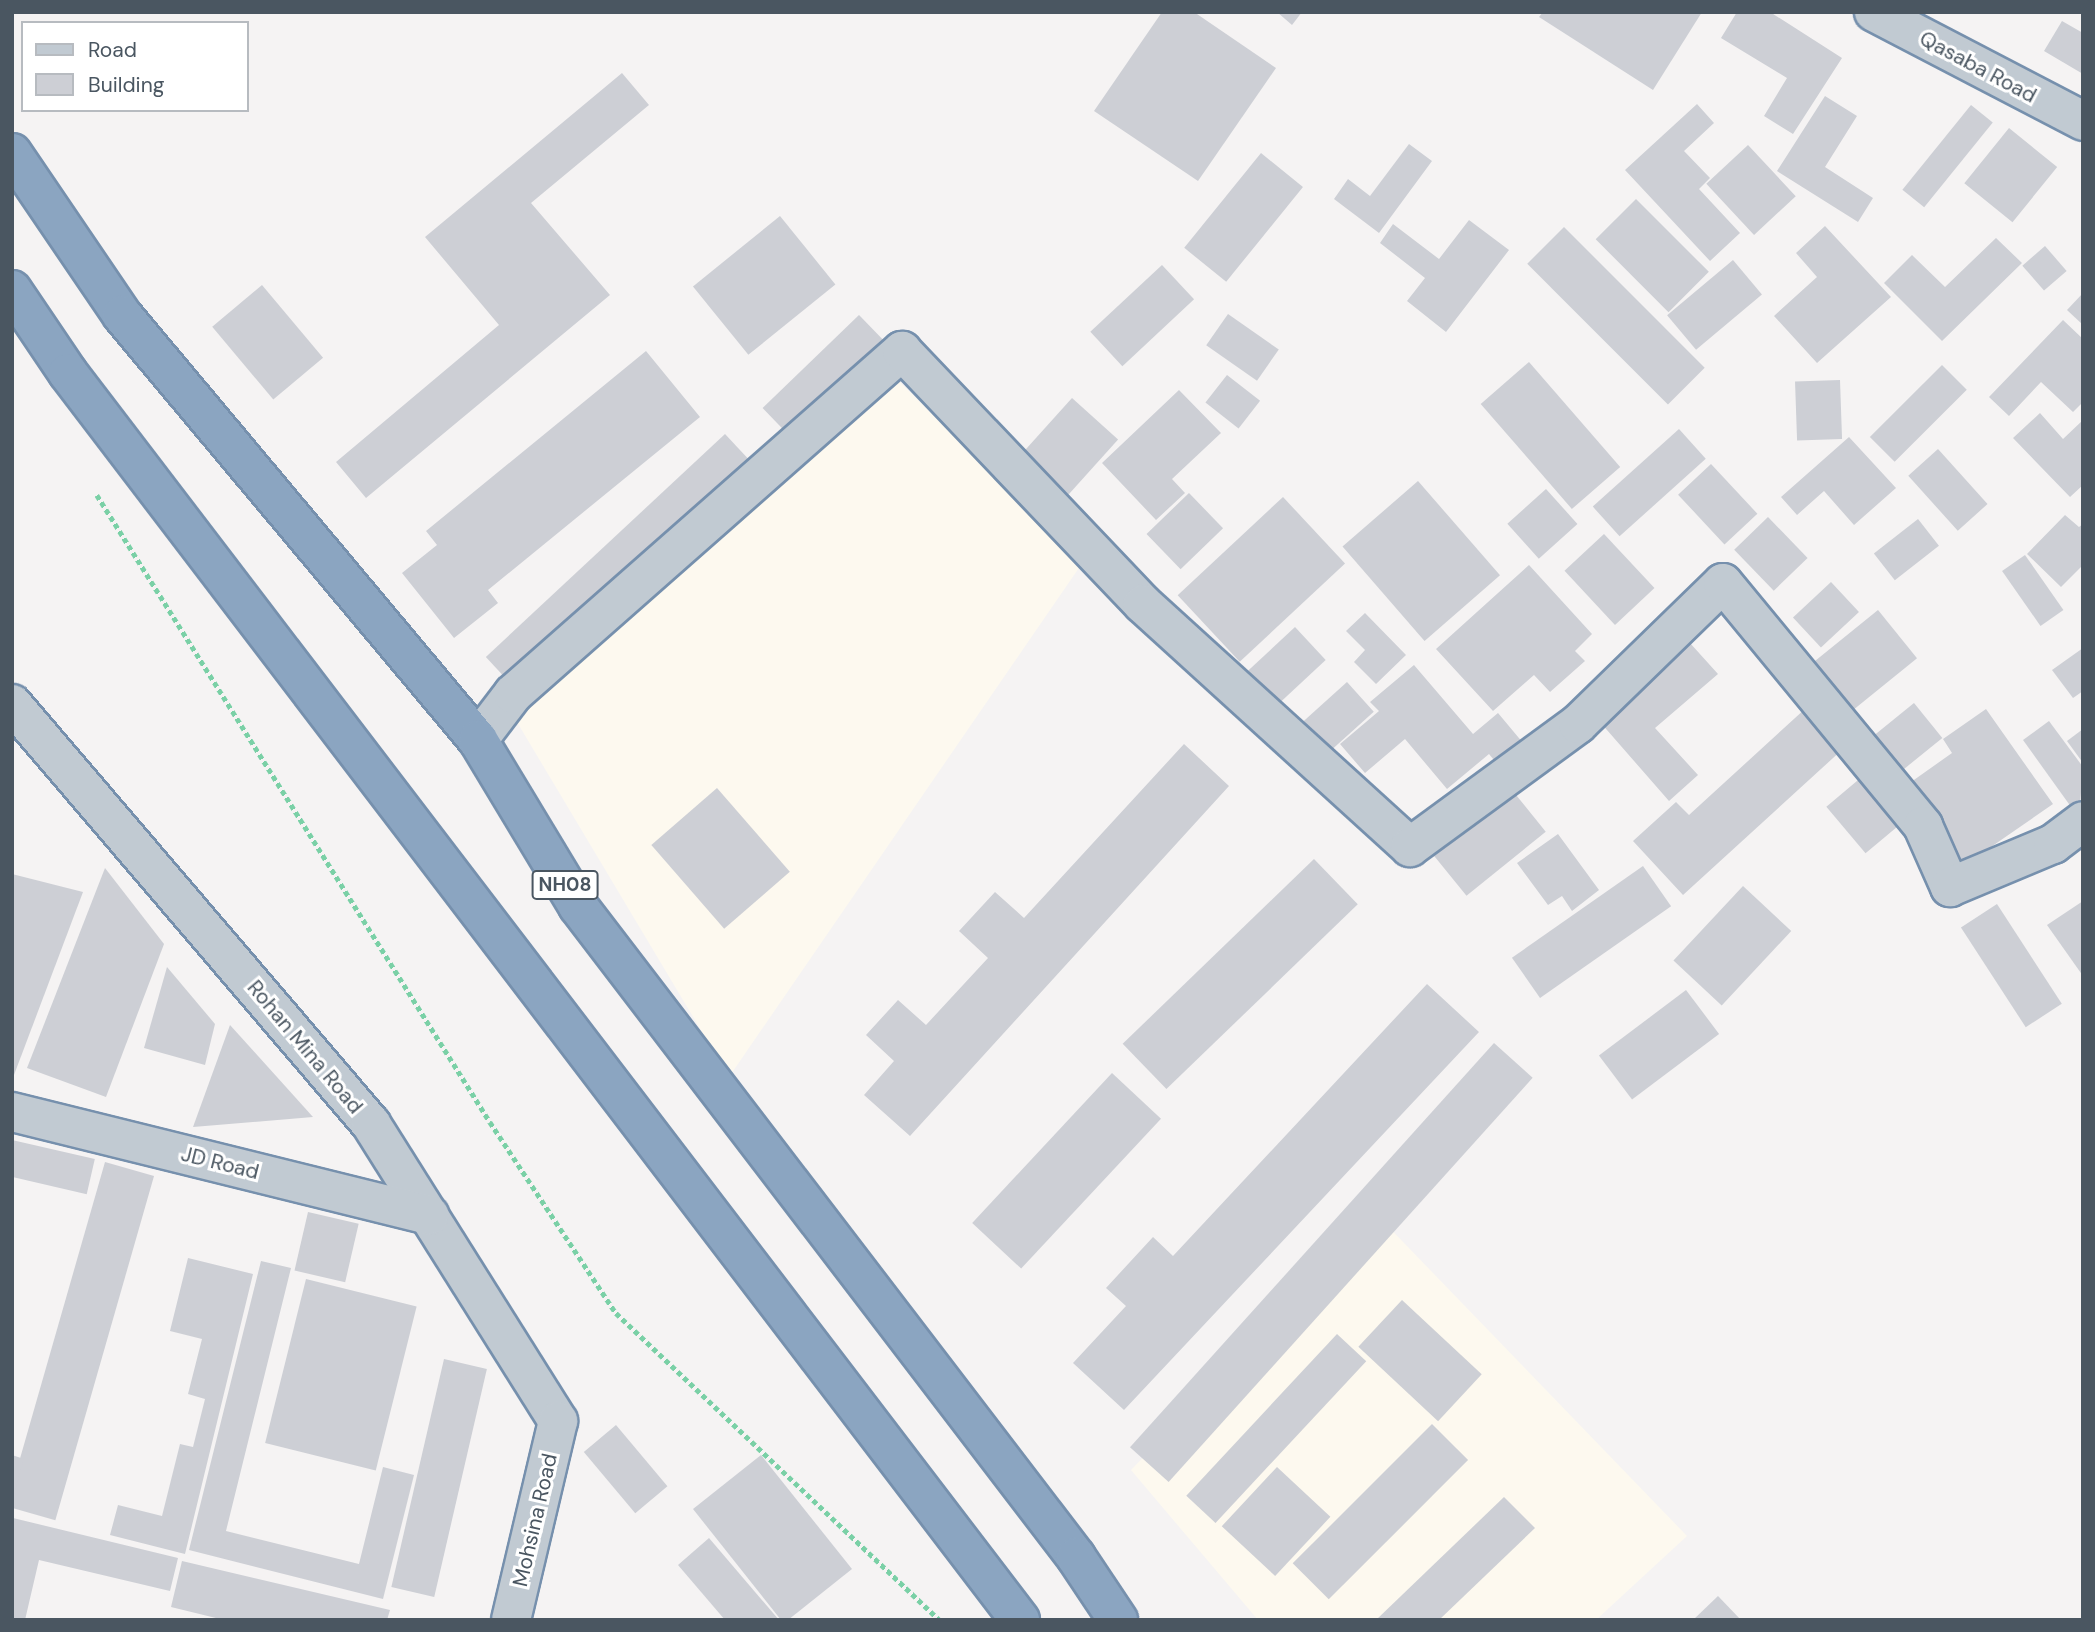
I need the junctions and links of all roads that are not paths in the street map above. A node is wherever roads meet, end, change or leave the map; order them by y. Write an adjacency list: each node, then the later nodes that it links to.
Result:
1 (1874, 12): 2 (street, Qasaba Road)
2 (2083, 121)
3 (12, 153): 6 (highway, NH08)
4 (12, 290): 13 (highway)
5 (12, 704): 9 (street, Rohan Mina Road)
6 (478, 740): 7 (street); 11 (highway, NH08)
7 (2083, 821)
8 (12, 1112): 9 (street, JD Road)
9 (429, 1215): 10 (street, Rohan Mina Road)
10 (558, 1421): 12 (street, Mohsina Road)
11 (1076, 1557): 14 (highway, NH08); 15 (highway, NH08)
12 (511, 1620)
13 (1020, 1620)
14 (1118, 1620)
15 (1127, 1620)

